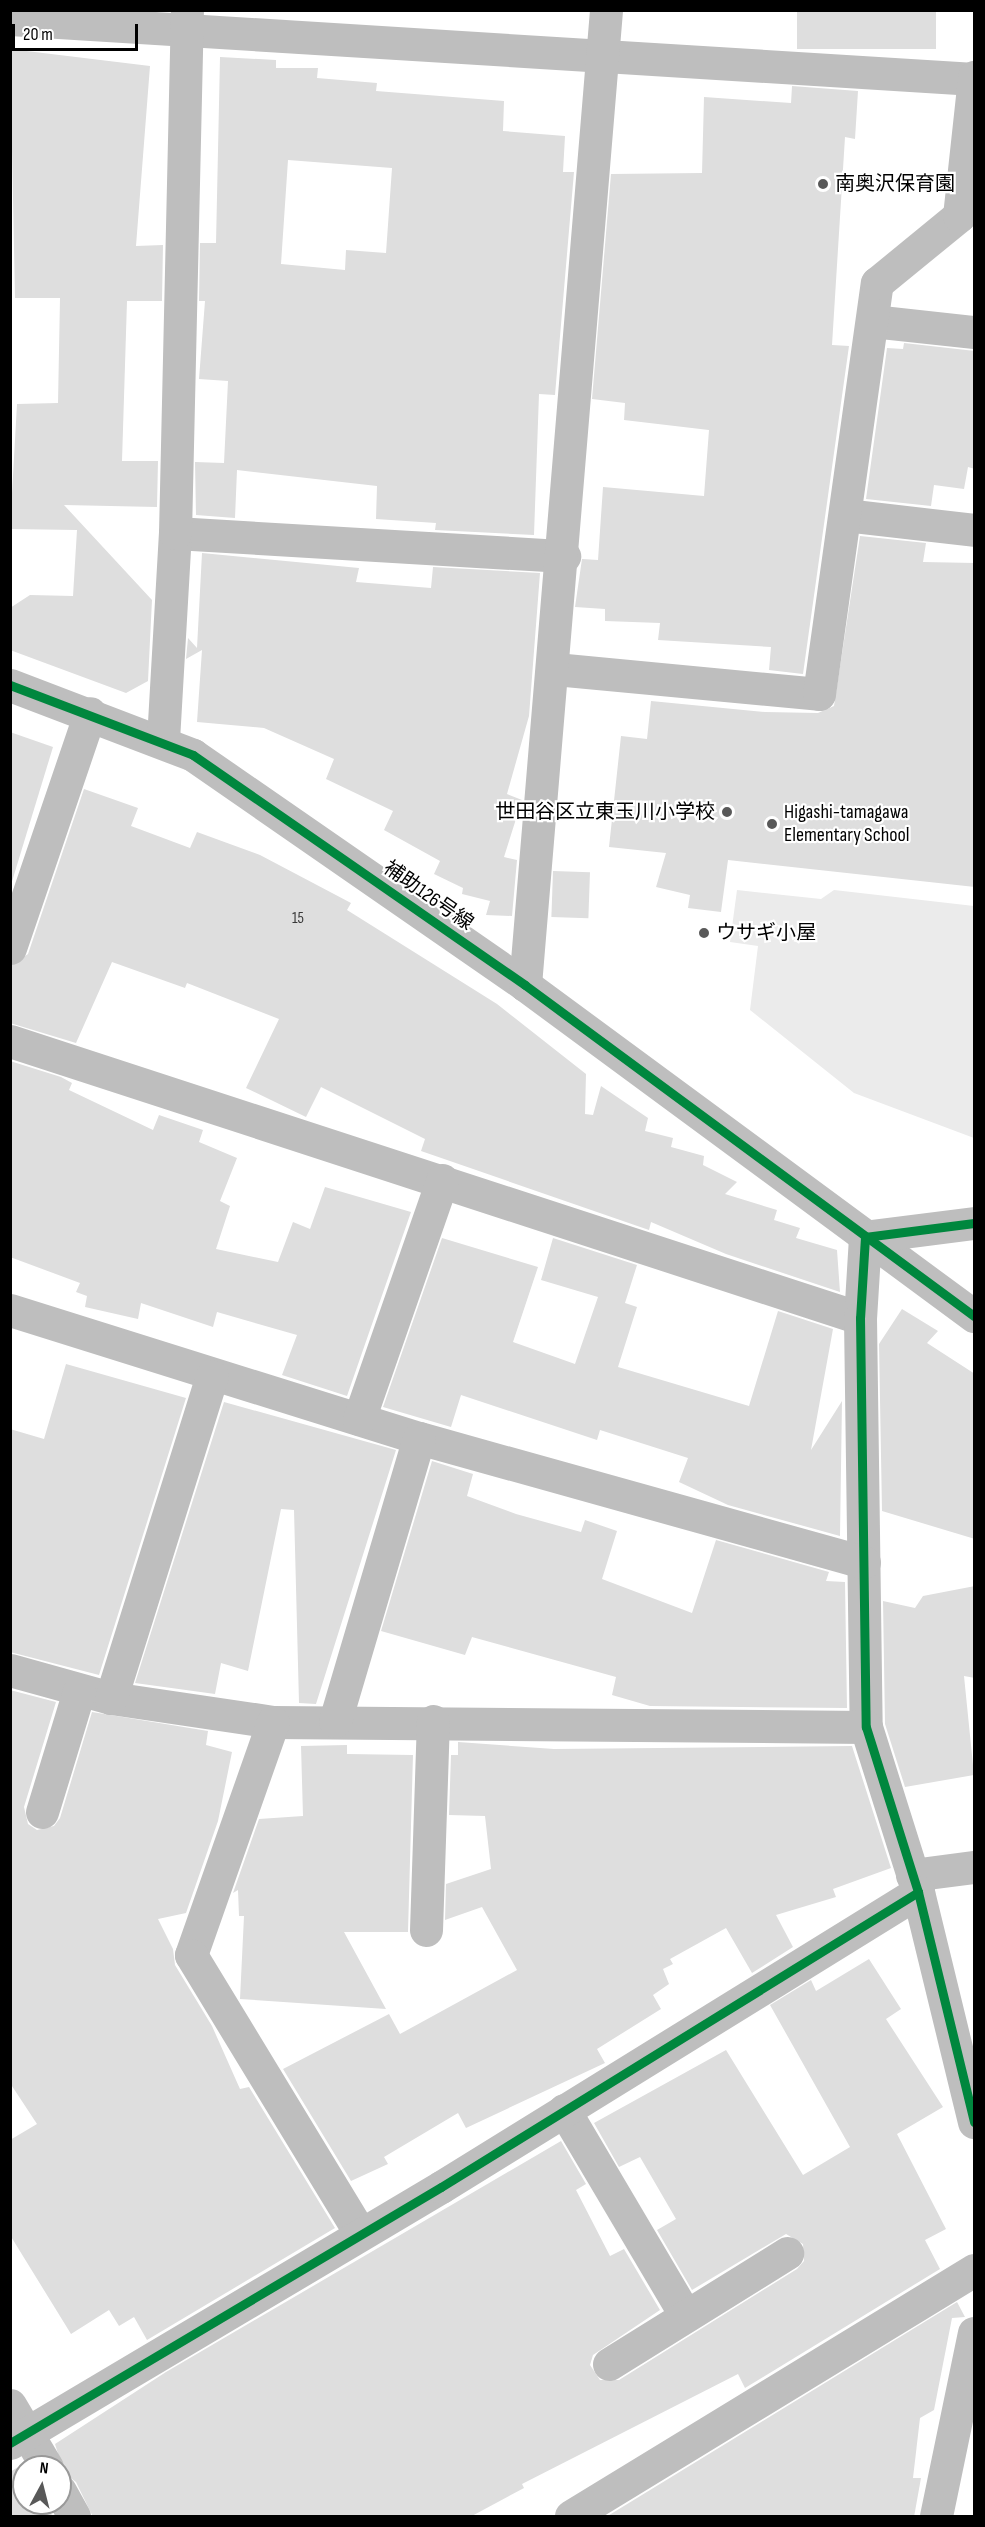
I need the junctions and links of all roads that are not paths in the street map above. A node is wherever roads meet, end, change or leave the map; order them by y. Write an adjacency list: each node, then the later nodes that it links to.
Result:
1 (606, 10): 4 (street)
2 (10, 19): 3 (street)
3 (187, 21): 4 (street); 10 (street)
4 (602, 60): 5 (street); 11 (street)
5 (974, 78): 6 (street)
6 (872, 321): 7 (street); 8 (street)
7 (975, 332)
8 (845, 514): 9 (street); 12 (street)
9 (975, 530)
10 (176, 533): 11 (street); 15 (street)
11 (564, 556): 12 (street)
12 (555, 669): 18 (street)
13 (10, 685): 14 (street, 補助126号線)
14 (90, 713): 15 (street, 補助126号線); 16 (street)
15 (163, 740): 18 (street, 補助126号線)
16 (16, 915): 17 (street)
17 (10, 948)
18 (525, 985): 22 (street, 補助126号線)
19 (10, 1041): 20 (street)
20 (442, 1180): 25 (street); 27 (street)
21 (975, 1223): 22 (street)
22 (865, 1237): 24 (street, 補助126号線); 25 (street)
23 (10, 1311): 26 (street)
24 (975, 1316)
25 (860, 1318): 29 (street)
26 (212, 1376): 27 (street); 32 (street)
27 (359, 1419): 28 (street)
28 (418, 1438): 29 (street); 33 (street)
29 (864, 1562): 36 (street)
30 (10, 1670): 31 (street)
31 (80, 1691): 32 (street); 37 (street)
32 (111, 1698): 35 (street)
33 (335, 1721): 34 (street); 35 (street)
34 (433, 1721): 36 (street); 40 (street)
35 (273, 1722): 43 (street)
36 (866, 1727): 39 (street)
37 (42, 1812)
38 (975, 1867): 39 (street)
39 (915, 1883): 41 (street); 42 (street)
40 (426, 1930)
41 (564, 2110): 43 (street); 46 (street)
42 (975, 2122)
43 (359, 2231): 50 (street)
44 (787, 2253): 46 (street)
45 (975, 2270): 52 (street)
46 (685, 2315): 48 (street)
47 (975, 2333): 53 (street)
48 (609, 2364)
49 (10, 2405): 50 (street)
50 (19, 2438): 51 (street)
51 (35, 2455)
52 (571, 2517)
53 (936, 2517)

